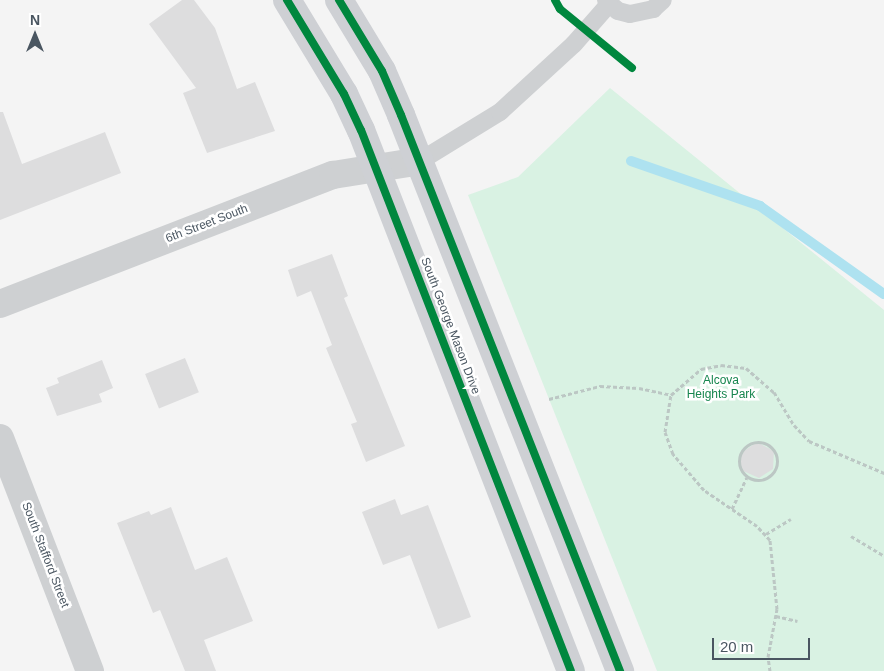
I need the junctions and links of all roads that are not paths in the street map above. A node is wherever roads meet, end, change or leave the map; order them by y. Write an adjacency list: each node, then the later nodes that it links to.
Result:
1 (287, 0): 6 (main road, South George Mason Drive)
2 (339, 0): 5 (main road)
3 (664, 0): 4 (lane)
4 (607, 2): 5 (lane)
5 (420, 161): 6 (street, 6th Street South); 11 (main road)
6 (377, 167): 7 (street, 6th Street South); 10 (main road, South George Mason Drive)
7 (0, 304)
8 (0, 438): 9 (street, South Stafford Street)
9 (90, 671)
10 (571, 671)
11 (620, 671)

